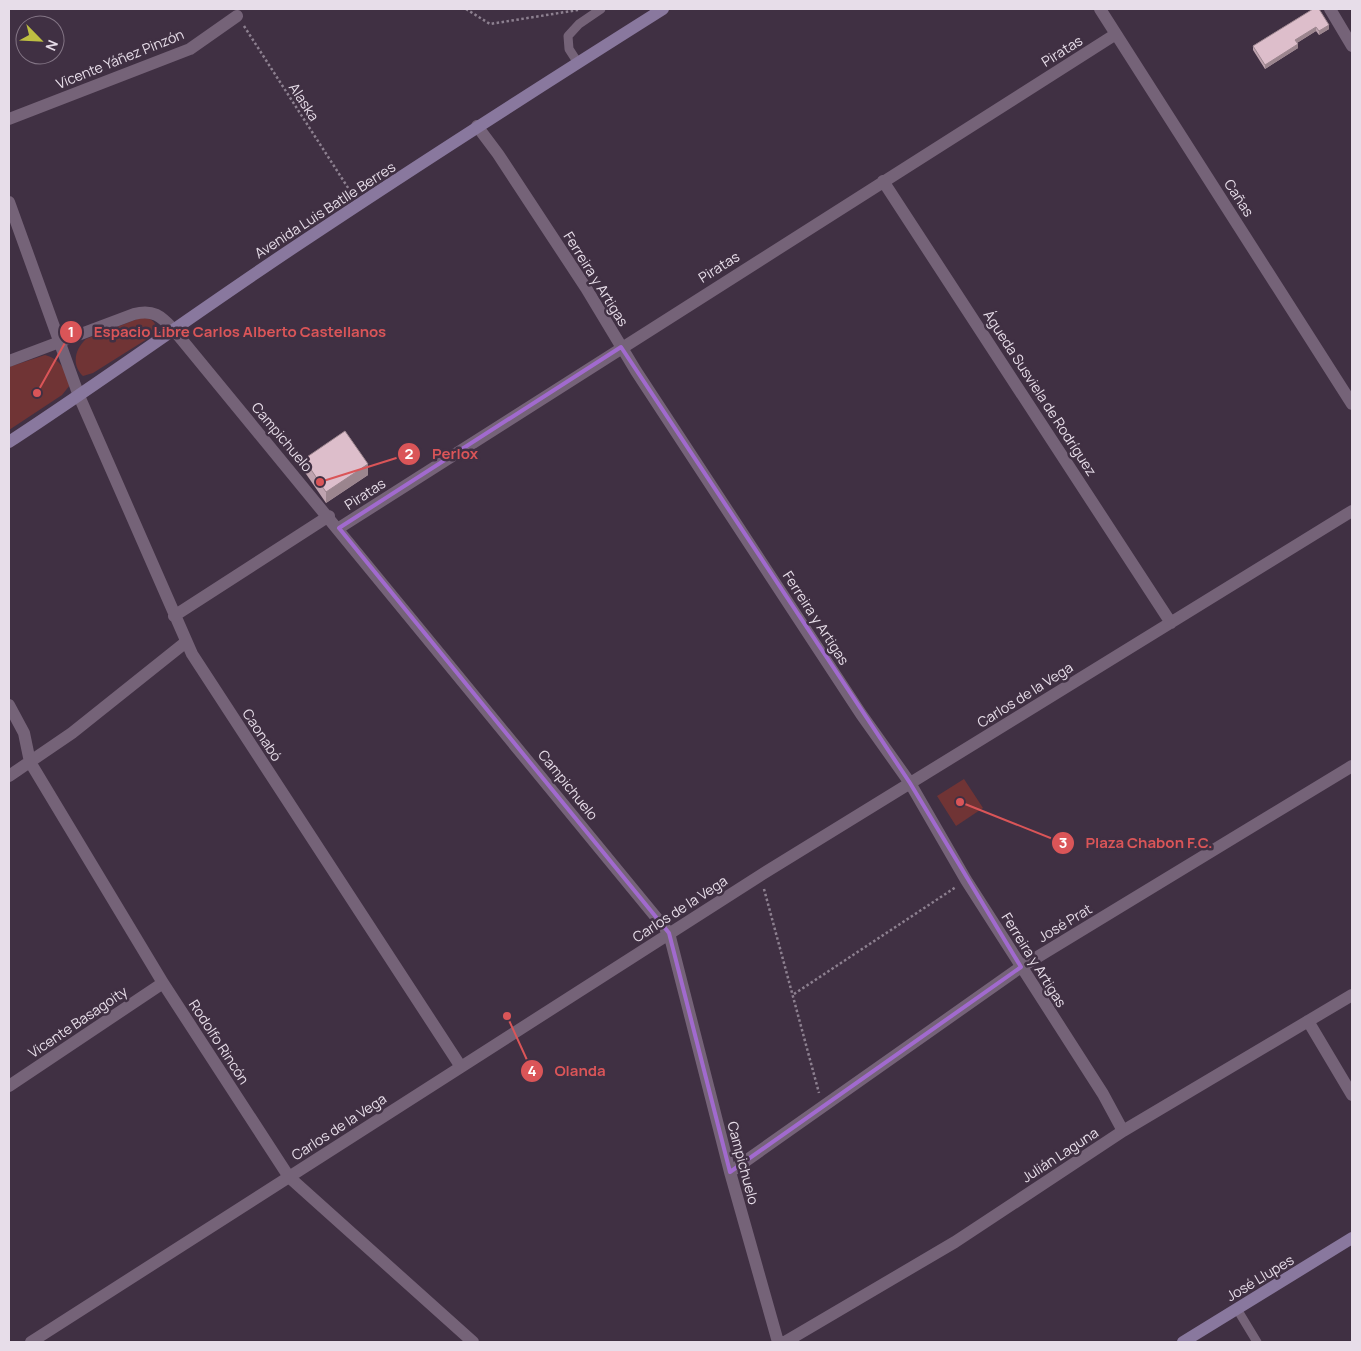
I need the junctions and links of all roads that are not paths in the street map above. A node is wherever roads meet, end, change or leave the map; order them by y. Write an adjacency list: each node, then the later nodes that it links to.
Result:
1 (601, 9): 8 (lane)
2 (663, 9): 8 (main road, Avenida Luis Batlle Berres)
3 (1100, 9): 6 (street, Cañas)
4 (1330, 9): 7 (street)
5 (237, 16): 9 (street, Vicente Yáñez Pinzón)
6 (1116, 34): 11 (street, Piratas); 18 (street, Cañas)
7 (1352, 46)
8 (578, 63): 10 (main road, Avenida Luis Batlle Berres)
9 (9, 119)
10 (477, 126): 13 (main road, Avenida Luis Batlle Berres); 15 (street, Ferreira y Artigas)
11 (883, 181): 15 (street, Piratas); 24 (street, Águeda Susviela de Rodríguez)
12 (9, 202): 14 (street)
13 (174, 329): 14 (street, Campichuelo); 17 (main road, Avenida Luis Batlle Berres); 21 (street, Campichuelo)
14 (60, 341): 16 (street, Campichuelo); 17 (street)
15 (621, 347): 22 (street, Piratas); 30 (street, Ferreira y Artigas)
16 (9, 361)
17 (79, 396): 19 (main road, Avenida Luis Batlle Berres); 23 (street, Caonabó)
18 (1352, 404)
19 (9, 442)
20 (1352, 511): 24 (street, Carlos de la Vega)
21 (329, 516): 22 (street, Campichuelo); 23 (street, Piratas)
22 (339, 528): 31 (street, Campichuelo)
23 (174, 616): 25 (street, Caonabó)
24 (1171, 623): 30 (street, Carlos de la Vega)
25 (186, 642): 27 (street); 36 (street, Caonabó)
26 (9, 705): 27 (street, Rodolfo Rincón)
27 (30, 762): 29 (street); 33 (street, Rodolfo Rincón)
28 (1352, 766): 32 (street, José Prat)
29 (9, 776)
30 (910, 783): 31 (street, Carlos de la Vega); 32 (street, Ferreira y Artigas)
31 (669, 933): 36 (street, Carlos de la Vega); 40 (street, Campichuelo)
32 (1021, 967): 39 (street, Ferreira y Artigas); 40 (street, José Prat)
33 (163, 983): 37 (street, Vicente Basagoity); 41 (street, Rodolfo Rincón)
34 (1352, 995): 35 (street, Julián Laguna)
35 (1308, 1021): 38 (street); 39 (street, Julián Laguna)
36 (461, 1067): 41 (street, Carlos de la Vega)
37 (9, 1086)
38 (1352, 1095)
39 (1123, 1131): 47 (street, Julián Laguna)
40 (730, 1172): 46 (street, Campichuelo)
41 (289, 1177): 44 (street, Carlos de la Vega); 45 (street, Rodolfo Rincón)
42 (1352, 1238): 43 (main road, José Llupes)
43 (1237, 1309): 48 (main road, José Llupes); 49 (lane)
44 (31, 1342)
45 (473, 1342)
46 (778, 1342)
47 (785, 1342)
48 (1183, 1342)
49 (1257, 1342)

